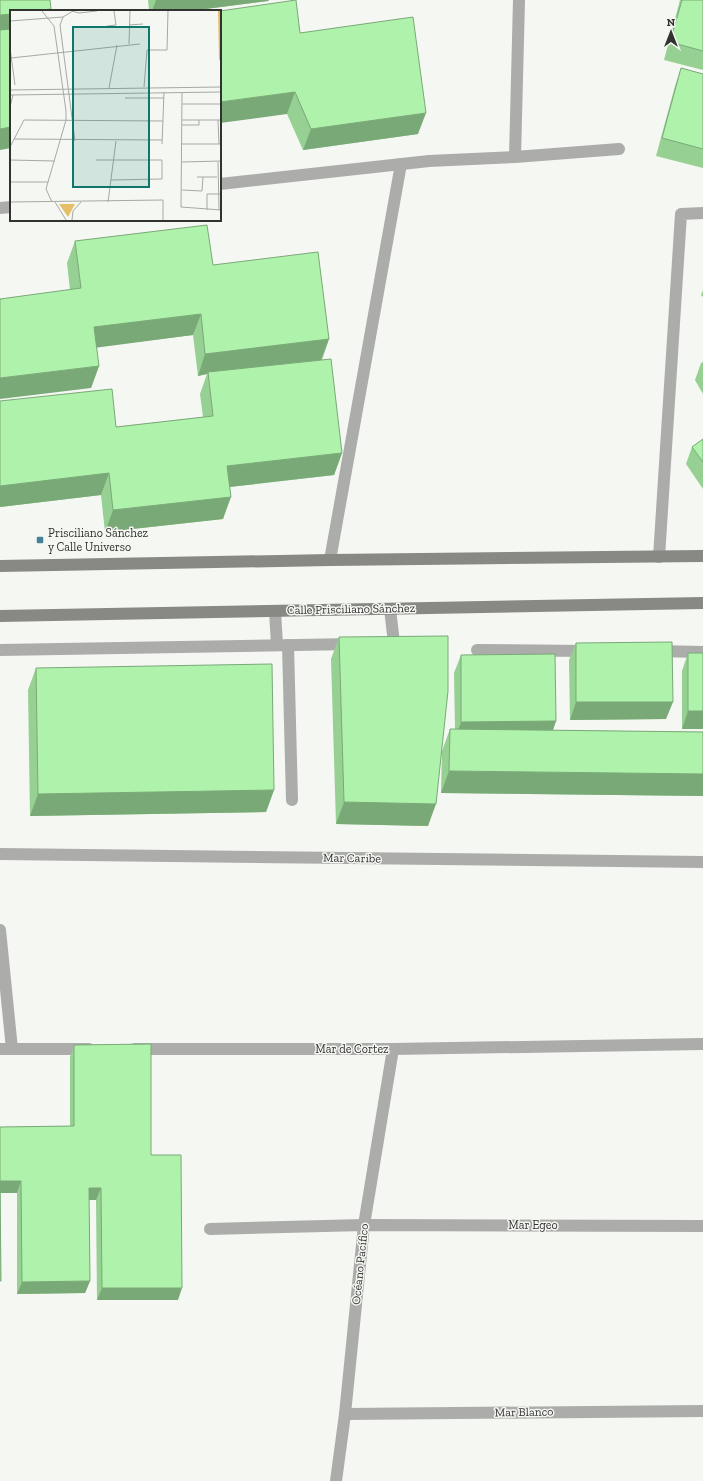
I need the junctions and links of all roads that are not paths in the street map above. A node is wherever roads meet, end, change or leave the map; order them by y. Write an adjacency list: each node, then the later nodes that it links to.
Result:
1 (519, 0): 3 (street)
2 (619, 149): 3 (street)
3 (515, 157): 4 (street)
4 (400, 164): 5 (street); 11 (street)
5 (221, 184)
6 (10, 207): 7 (street)
7 (0, 208)
8 (703, 213): 10 (street)
9 (703, 556): 10 (main road)
10 (658, 557): 11 (main road)
11 (330, 560): 12 (main road)
12 (0, 566)
13 (703, 603): 14 (main road, Calle Prisciliano Sánchez)
14 (390, 609): 15 (main road, Calle Prisciliano Sánchez); 17 (street)
15 (275, 611): 16 (main road, Calle Prisciliano Sánchez); 17 (street)
16 (0, 616)
17 (282, 645): 18 (street); 23 (street)
18 (0, 650)
19 (477, 650): 20 (street)
20 (602, 651)
21 (641, 651): 22 (street)
22 (703, 652)
23 (292, 800)
24 (0, 854): 25 (street, Mar Caribe)
25 (703, 862)
26 (0, 930): 29 (street)
27 (703, 1044): 32 (street, Mar de Cortez)
28 (0, 1049): 29 (street)
29 (12, 1049): 30 (street)
30 (100, 1049)
31 (123, 1049): 32 (street, Mar de Cortez)
32 (393, 1049): 33 (street, Océano Pacífico)
33 (364, 1225): 34 (street, Mar Egeo); 35 (street, Mar Egeo); 37 (street, Océano Pacífico)
34 (703, 1226)
35 (210, 1229)
36 (703, 1410): 37 (street, Mar Blanco)
37 (346, 1414): 38 (street, Océano Pacífico)
38 (336, 1481)

